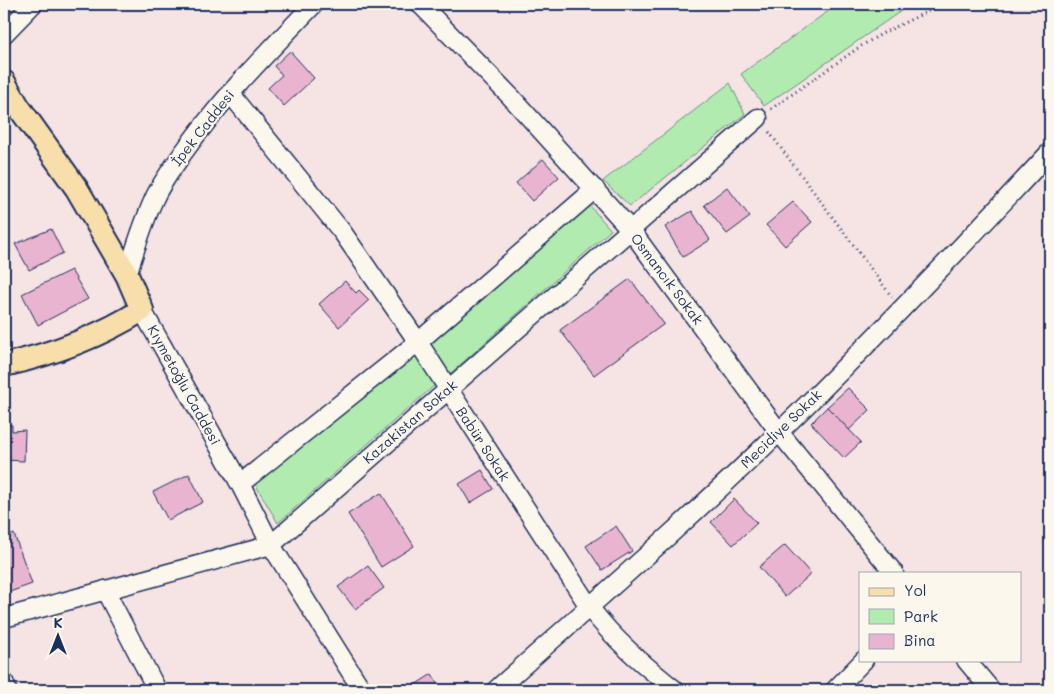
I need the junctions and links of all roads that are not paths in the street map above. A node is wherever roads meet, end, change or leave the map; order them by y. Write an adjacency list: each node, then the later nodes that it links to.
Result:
1 (33, 4): 4 (street)
2 (314, 4): 6 (street, İpek Caddesi)
3 (420, 4): 10 (street, Osmancık Sokak)
4 (4, 34)
5 (4, 82): 7 (main road, Kıymetoğlu Caddesi)
6 (230, 92): 12 (street, İpek Caddesi); 14 (street, Babür Sokak)
7 (11, 110): 12 (main road, Kıymetoğlu Caddesi)
8 (758, 118): 11 (street, Kazakistan Sokak)
9 (1050, 152): 17 (street, Mecidiye Sokak)
10 (595, 189): 11 (street, Osmancık Sokak); 14 (street)
11 (630, 229): 16 (street, Kazakistan Sokak); 17 (street, Osmancık Sokak)
12 (127, 275): 13 (main road, Kıymetoğlu Caddesi)
13 (142, 310): 15 (main road); 18 (street, Kıymetoğlu Caddesi)
14 (418, 342): 16 (street, Babür Sokak); 18 (street)
15 (4, 366)
16 (447, 389): 19 (street, Kazakistan Sokak); 22 (street, Babür Sokak)
17 (779, 432): 20 (street, Osmancık Sokak); 22 (street, Mecidiye Sokak)
18 (240, 484): 19 (street, Kıymetoğlu Caddesi)
19 (271, 545): 21 (street, Kazakistan Sokak); 29 (street, Kıymetoğlu Caddesi)
20 (893, 572)
21 (105, 590): 23 (street, Kazakistan Sokak); 28 (street)
22 (590, 608): 30 (street, Mecidiye Sokak); 31 (street, Babür Sokak)
23 (4, 618)
24 (862, 662): 32 (street)
25 (968, 662): 33 (street)
26 (4, 682): 27 (street)
27 (8, 690)
28 (157, 690)
29 (362, 690)
30 (496, 690)
31 (675, 690)
32 (835, 690)
33 (991, 690)

